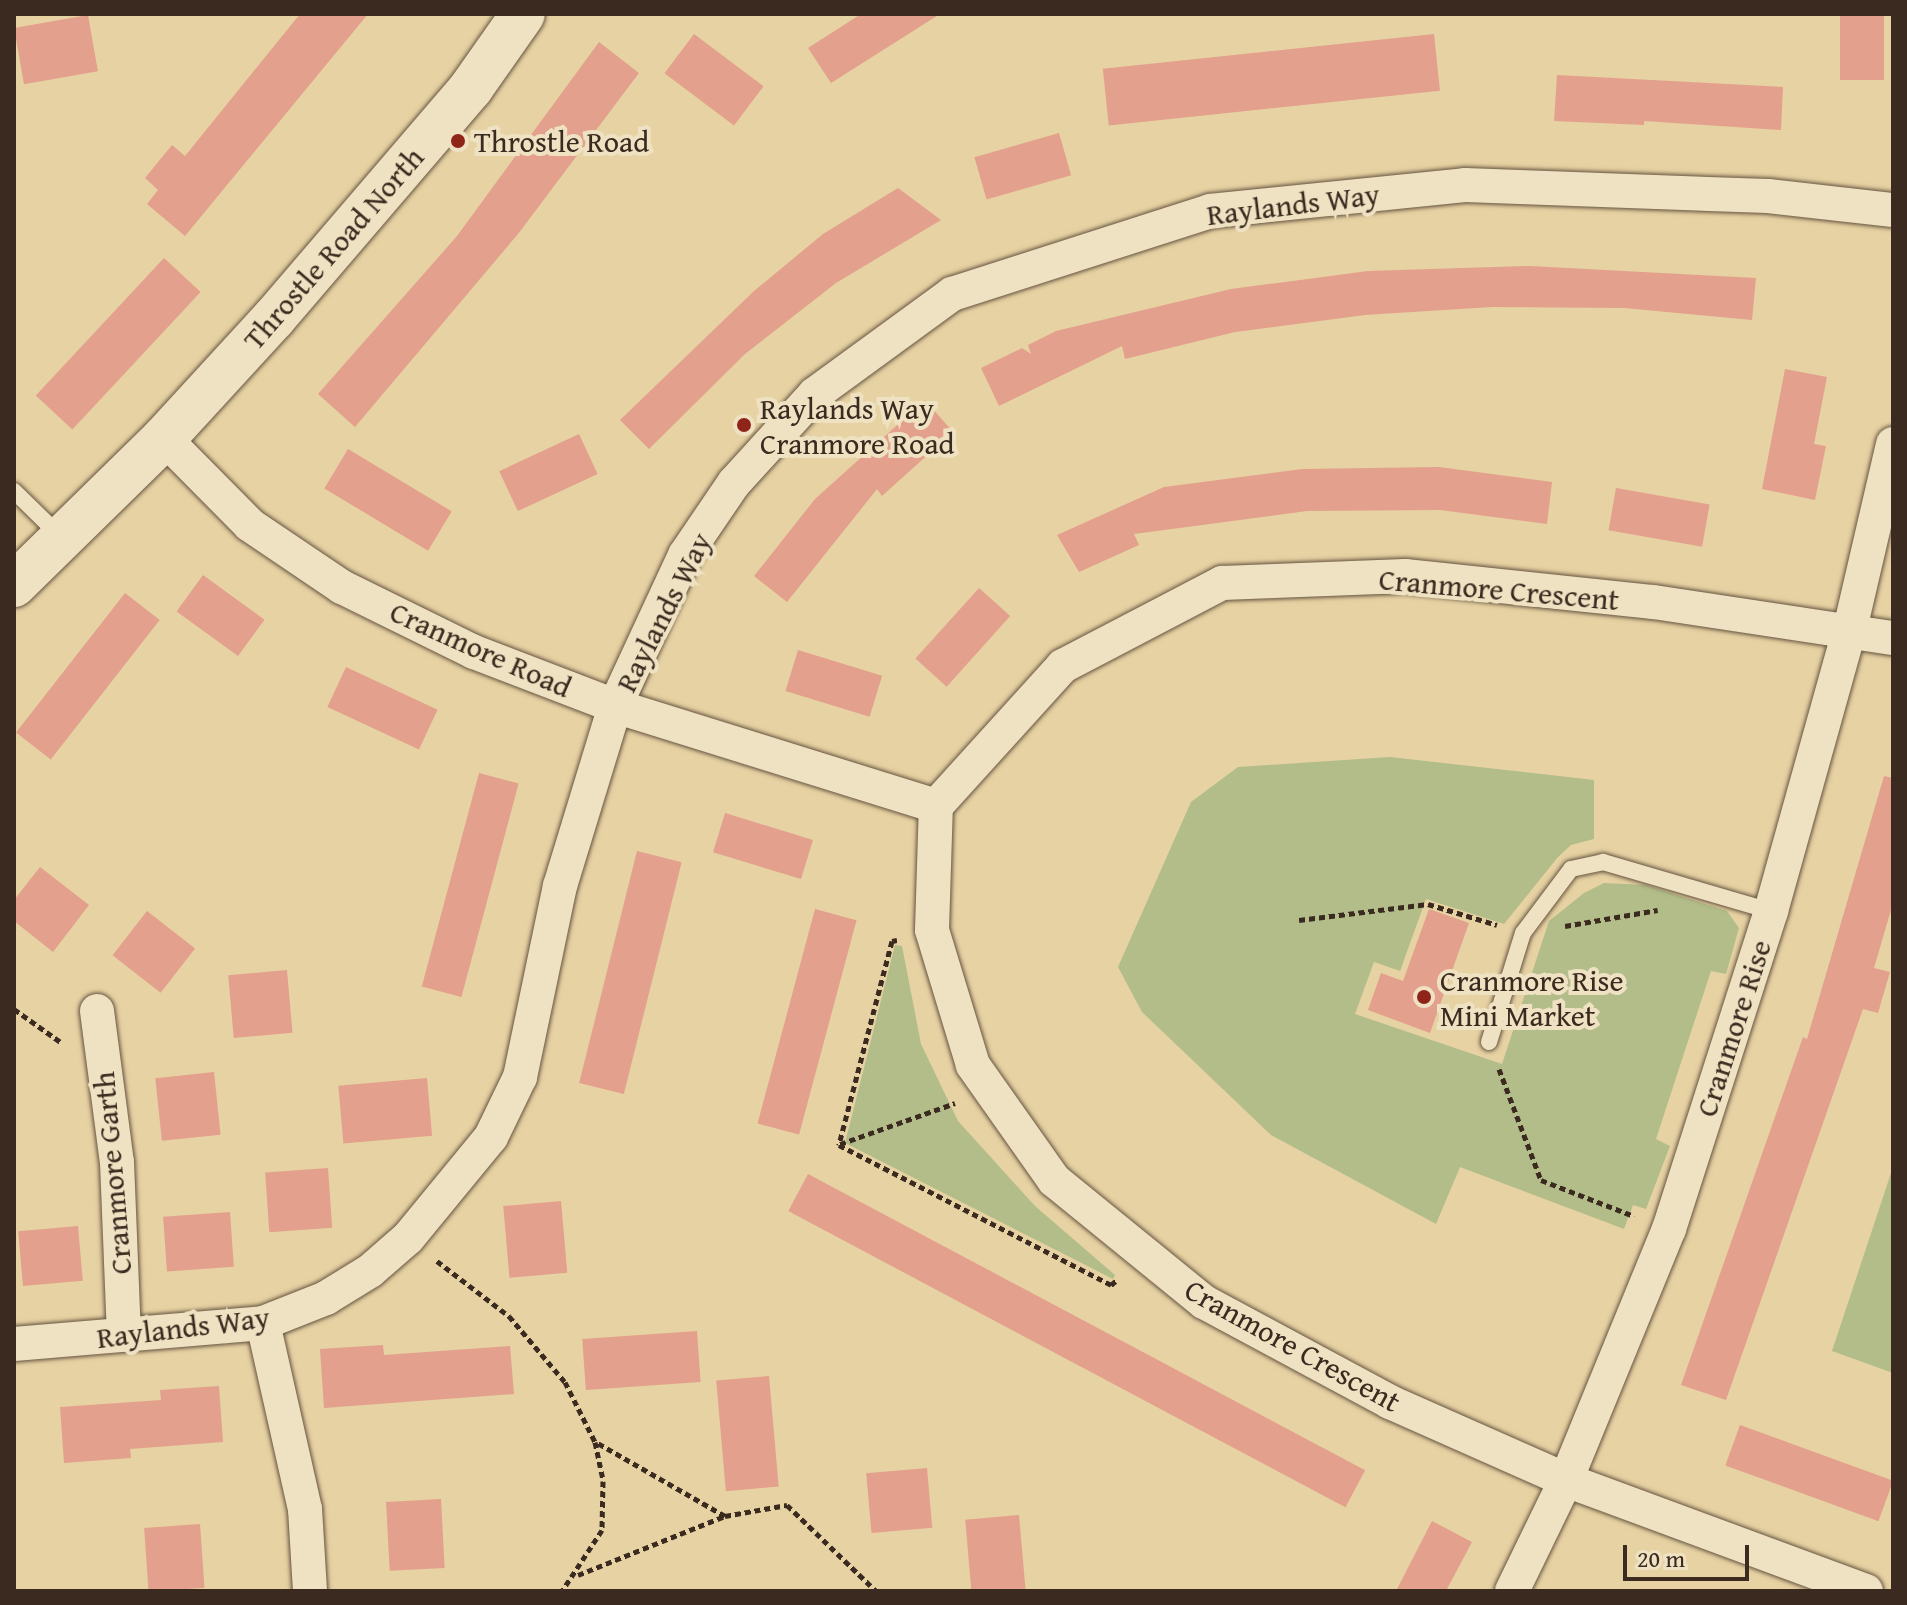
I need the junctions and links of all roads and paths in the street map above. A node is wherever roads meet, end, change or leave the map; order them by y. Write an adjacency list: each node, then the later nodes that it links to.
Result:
1 (523, 14): 3 (street, Throstle Road North)
2 (1893, 210): 10 (street, Raylands Way)
3 (164, 438): 6 (street, Throstle Road North); 10 (street, Cranmore Road)
4 (1893, 444): 8 (street, Cranmore Rise)
5 (14, 491): 6 (lane)
6 (62, 538): 7 (street, Throstle Road North)
7 (14, 585)
8 (1850, 629): 9 (street, Cranmore Crescent); 11 (street, Cranmore Crescent); 12 (street, Cranmore Rise)
9 (1893, 638)
10 (615, 706): 11 (street, Cranmore Road); 19 (street, Raylands Way)
11 (936, 806): 13 (street, Cranmore Crescent)
12 (1771, 911): 15 (lane); 18 (street, Cranmore Rise)
13 (932, 930): 16 (street, Cranmore Crescent); 17 (path)
14 (97, 1011): 22 (street, Cranmore Garth)
15 (1489, 1042): 18 (path)
16 (990, 1090): 17 (path); 20 (street, Cranmore Crescent)
17 (839, 1145): 20 (path)
18 (1669, 1229): 25 (street, Cranmore Rise)
19 (408, 1238): 21 (street, Raylands Way); 24 (path)
20 (1147, 1255): 25 (street, Cranmore Crescent)
21 (263, 1323): 22 (street, Raylands Way); 28 (street)
22 (124, 1335): 23 (street, Raylands Way)
23 (14, 1344)
24 (595, 1442): 26 (path); 27 (path)
25 (1566, 1480): 31 (street, Cranmore Rise); 32 (street, Cranmore Crescent)
26 (725, 1516): 27 (path); 30 (path)
27 (576, 1576): 29 (path)
28 (310, 1591)
29 (562, 1591)
30 (876, 1591)
31 (1512, 1591)
32 (1866, 1591)

